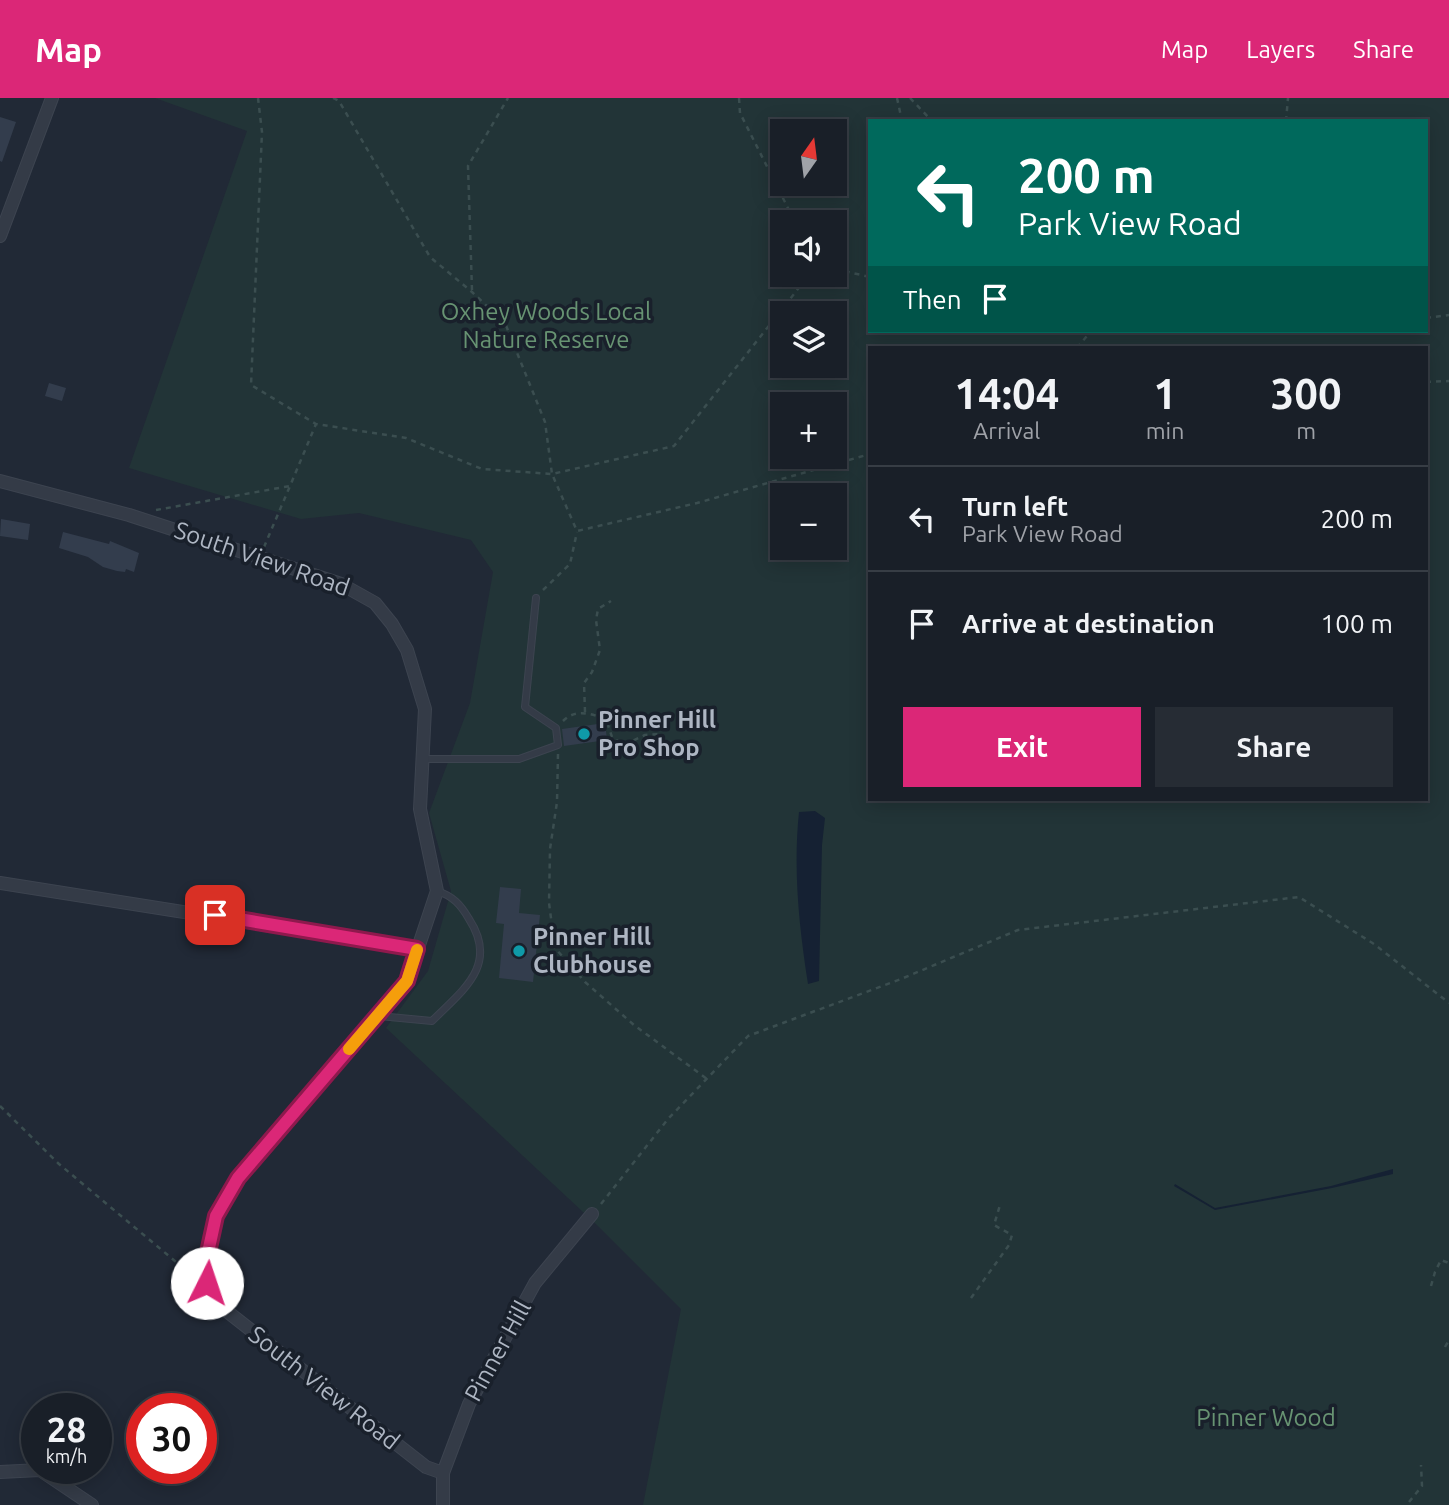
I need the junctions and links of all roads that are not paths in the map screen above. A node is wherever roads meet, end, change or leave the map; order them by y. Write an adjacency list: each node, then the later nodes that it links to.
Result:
1 (52, 98): 2 (street)
2 (0, 236)
3 (0, 481): 5 (street, South View Road)
4 (536, 598): 5 (lane)
5 (422, 759): 7 (street, South View Road)
6 (0, 883): 8 (street)
7 (437, 891): 8 (street); 9 (lane)
8 (417, 949): 9 (street)
9 (377, 1016): 12 (street, South View Road)
10 (592, 1214): 12 (street, Pinner Hill)
11 (0, 1472): 13 (street)
12 (443, 1473): 14 (street, Pinner Hill)
13 (92, 1505)
14 (443, 1505)

